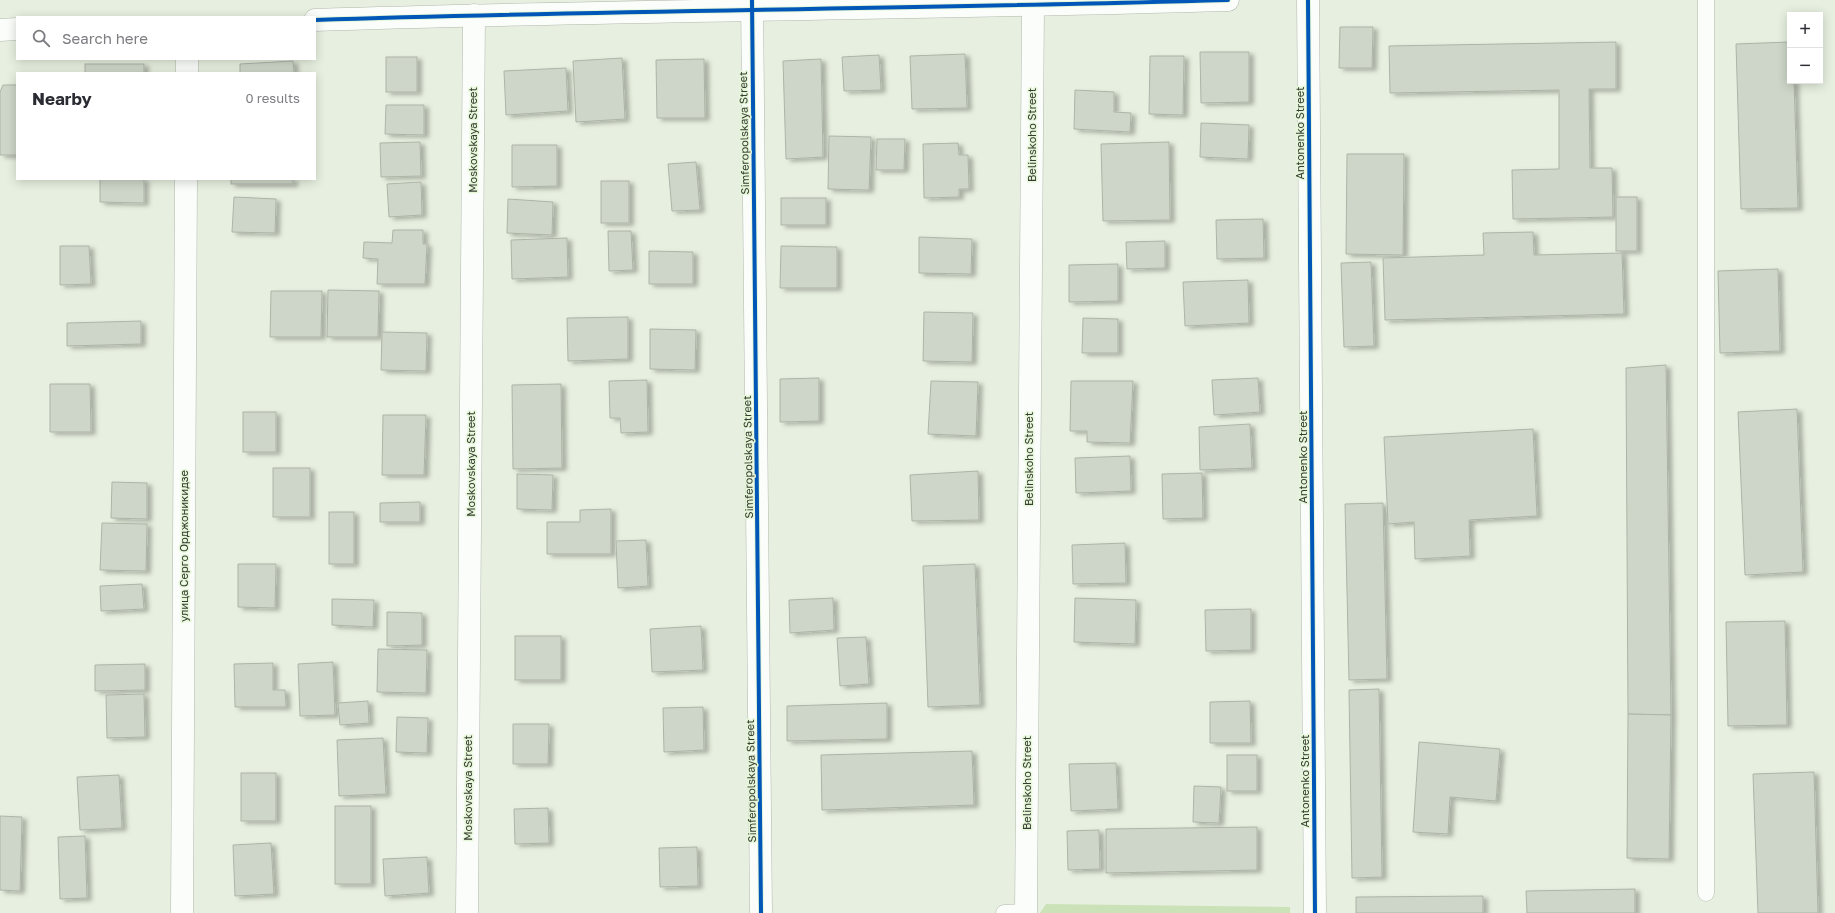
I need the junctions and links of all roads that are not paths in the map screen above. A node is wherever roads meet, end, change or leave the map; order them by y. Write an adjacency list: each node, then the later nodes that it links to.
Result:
1 (1228, 0): 5 (street)
2 (1308, 0): 19 (street, Antonenko Street)
3 (1706, 0): 13 (lane)
4 (752, 5): 5 (street); 6 (street); 16 (street, Simferopolskaya Street)
5 (1033, 6): 18 (street, Belinskoho Street)
6 (474, 15): 7 (street); 15 (street, Moskovskaya Street)
7 (316, 20)
8 (16, 29): 9 (street)
9 (0, 30)
10 (187, 60): 11 (street)
11 (187, 72)
12 (186, 180): 14 (street, улица Серго Орджоникидзе)
13 (1706, 893)
14 (182, 913)
15 (467, 913)
16 (761, 913)
17 (1004, 913): 18 (lane)
18 (1026, 913)
19 (1315, 913)

